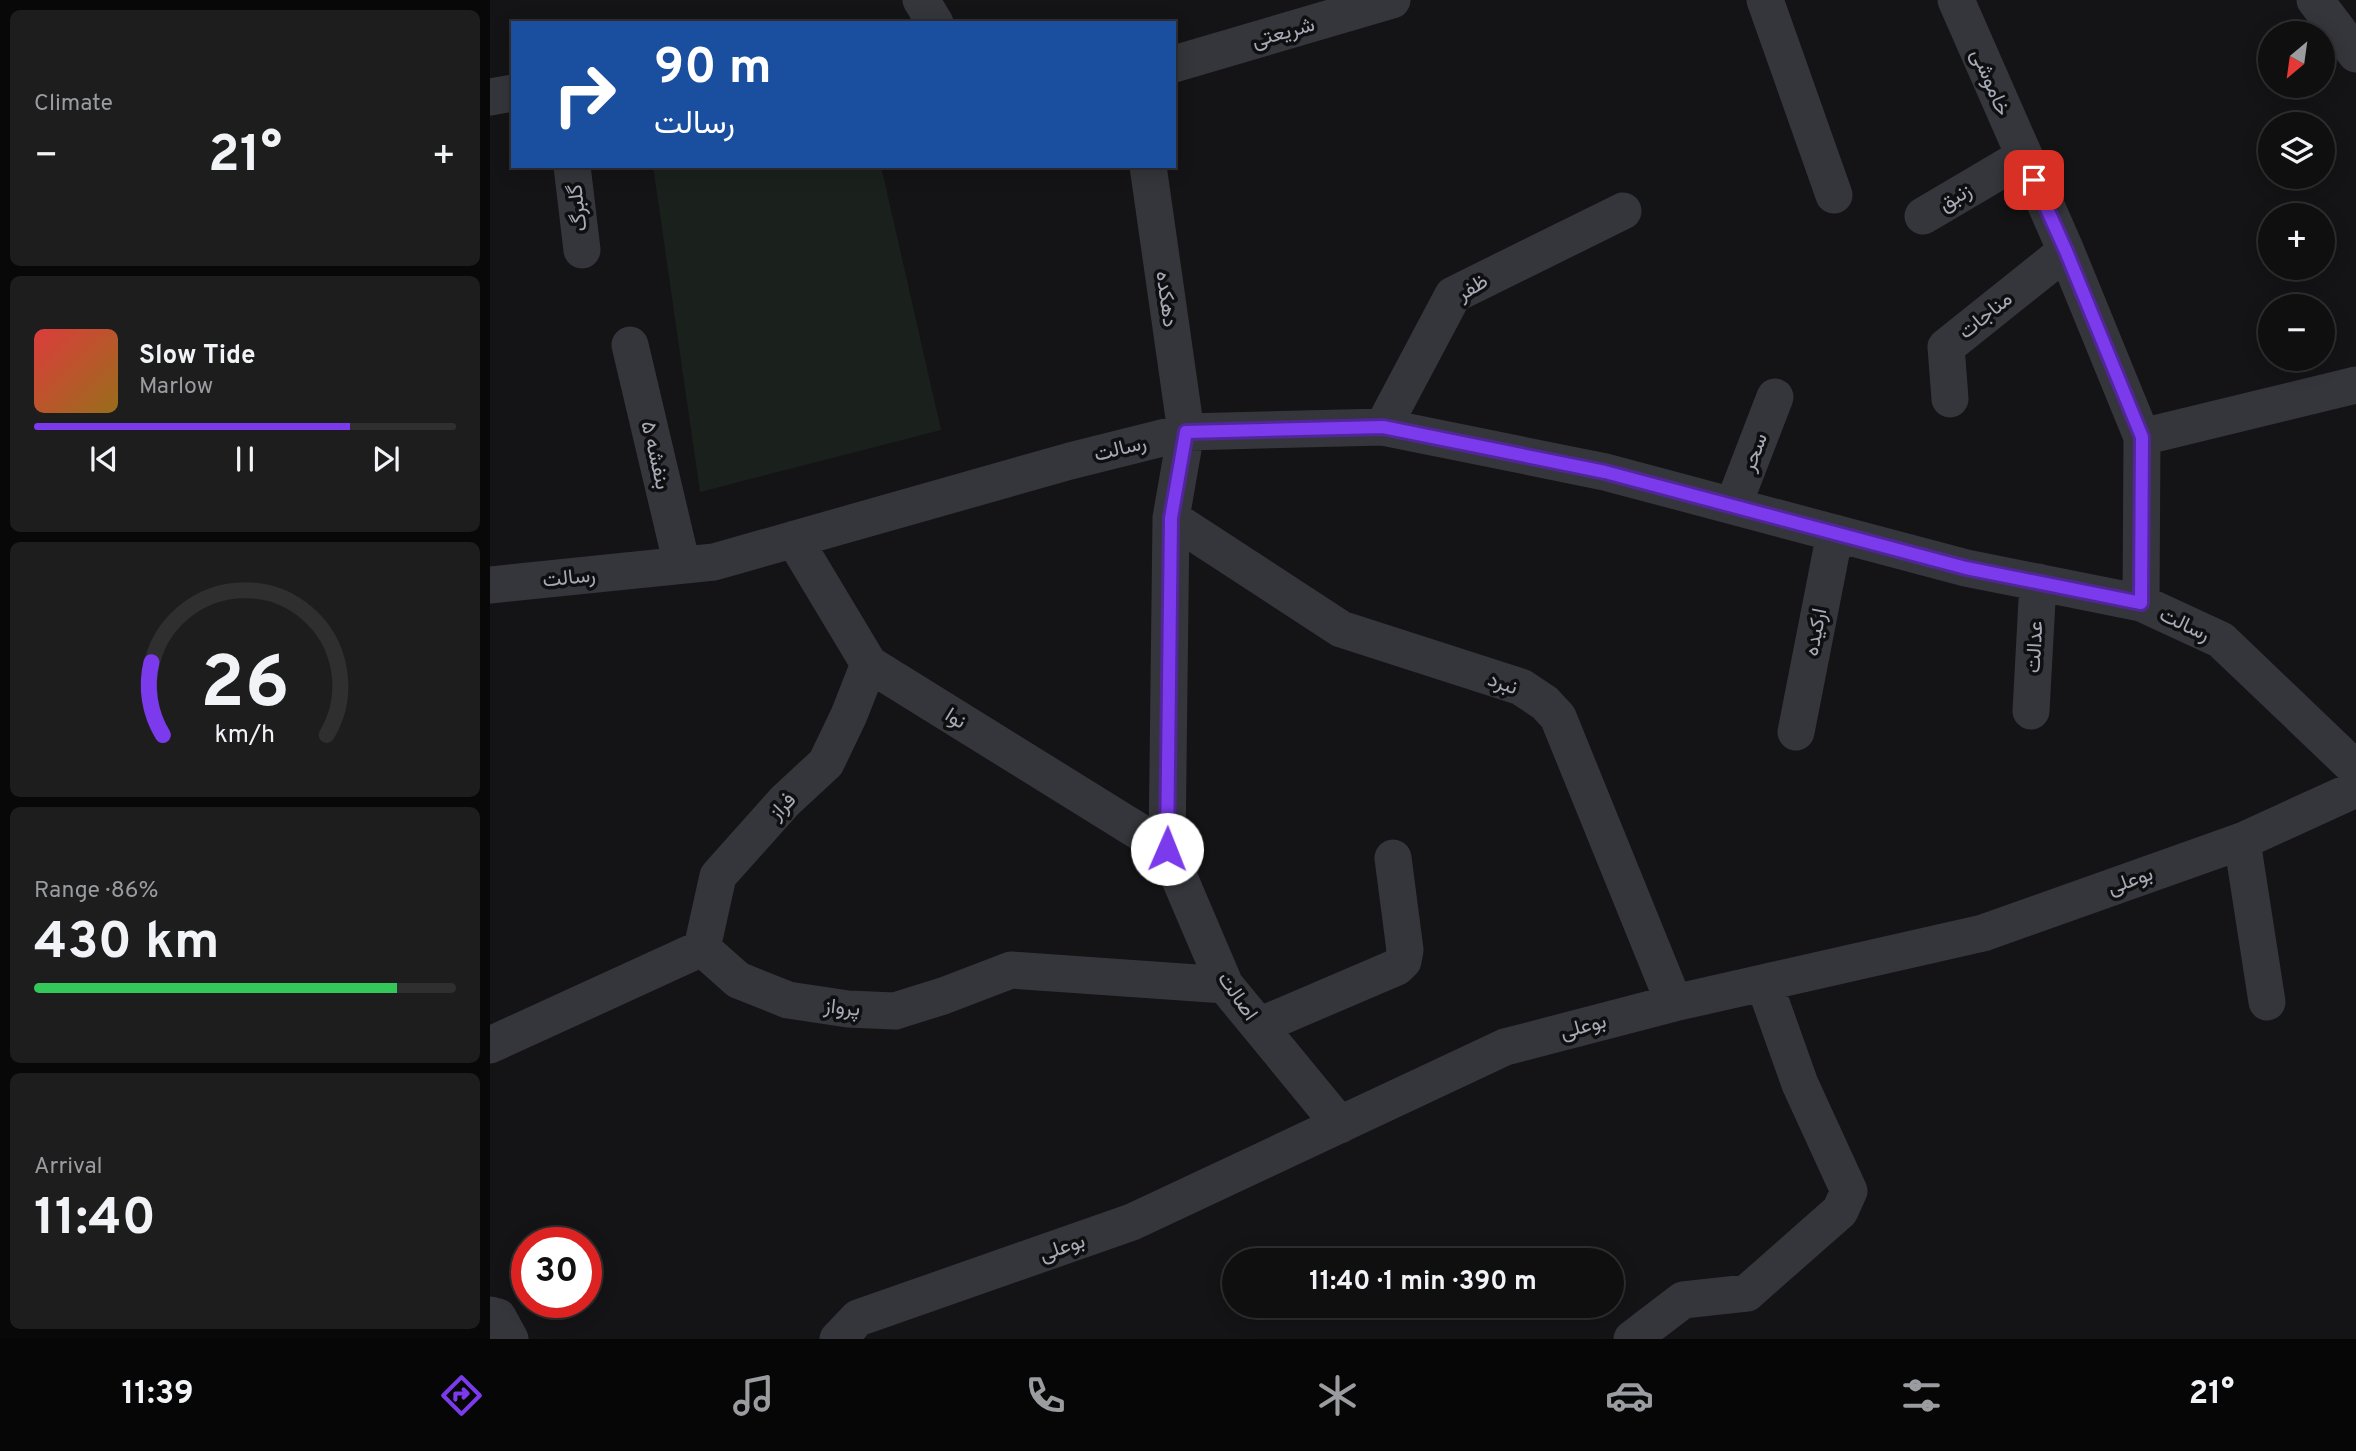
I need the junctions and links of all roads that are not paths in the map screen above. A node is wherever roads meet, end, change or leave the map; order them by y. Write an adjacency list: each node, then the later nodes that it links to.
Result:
1 (921, 0): 6 (street)
2 (1392, 0): 8 (street, شریعتی)
3 (1765, 0): 14 (street)
4 (1956, 0): 11 (street, خاموشی)
5 (2315, 0): 7 (street)
6 (934, 21)
7 (2356, 54)
8 (1176, 63)
9 (511, 93): 10 (street)
10 (490, 97)
11 (2023, 157): 16 (street, زنبق); 18 (street, خاموشی)
12 (572, 168): 17 (street, گلبرگ)
13 (1148, 168): 24 (street, دهکده)
14 (1834, 195)
15 (1623, 211): 23 (street, ظفر)
16 (1923, 216)
17 (582, 250)
18 (2066, 251): 22 (street, مناجات); 25 (street, خاموشی)
19 (630, 345): 30 (street, بنفشه ۵)
20 (2356, 385): 25 (street)
21 (1775, 397): 26 (street, سحر)
22 (1950, 399)
23 (1383, 427): 24 (street, رسالت); 26 (street, رسالت)
24 (1186, 432): 27 (street, دهکده); 29 (street, رسالت)
25 (2142, 437): 33 (street, خاموشی)
26 (1734, 506): 28 (street, رسالت)
27 (1171, 518): 40 (street, دهکده); 46 (street, نبرد)
28 (1835, 533): 31 (street, رسالت); 36 (street, ارکیده)
29 (794, 539): 30 (street, رسالت); 34 (street, نوا)
30 (682, 565): 32 (street, رسالت)
31 (2038, 582): 33 (street, رسالت); 35 (street, عدالت)
32 (490, 585)
33 (2141, 603): 37 (street, رسالت)
34 (869, 664): 40 (street, نوا); 42 (street, فراز)
35 (2031, 711)
36 (1796, 732)
37 (2356, 769)
38 (2356, 789): 39 (street, بوعلی)
39 (2242, 841): 43 (street, بوعلی); 45 (street)
40 (1167, 849): 44 (street, اصالت)
41 (1393, 858): 47 (street)
42 (702, 948): 44 (street, پرواز); 48 (street)
43 (1764, 983): 46 (street, بوعلی); 53 (street)
44 (1225, 985): 47 (street, اصالت)
45 (2267, 1002)
46 (1674, 1003): 49 (street, بوعلی)
47 (1259, 1026): 49 (street, اصالت)
48 (490, 1045)
49 (1340, 1125): 51 (street, بوعلی)
50 (490, 1315): 52 (street)
51 (838, 1338)
52 (510, 1339)
53 (1632, 1339)

